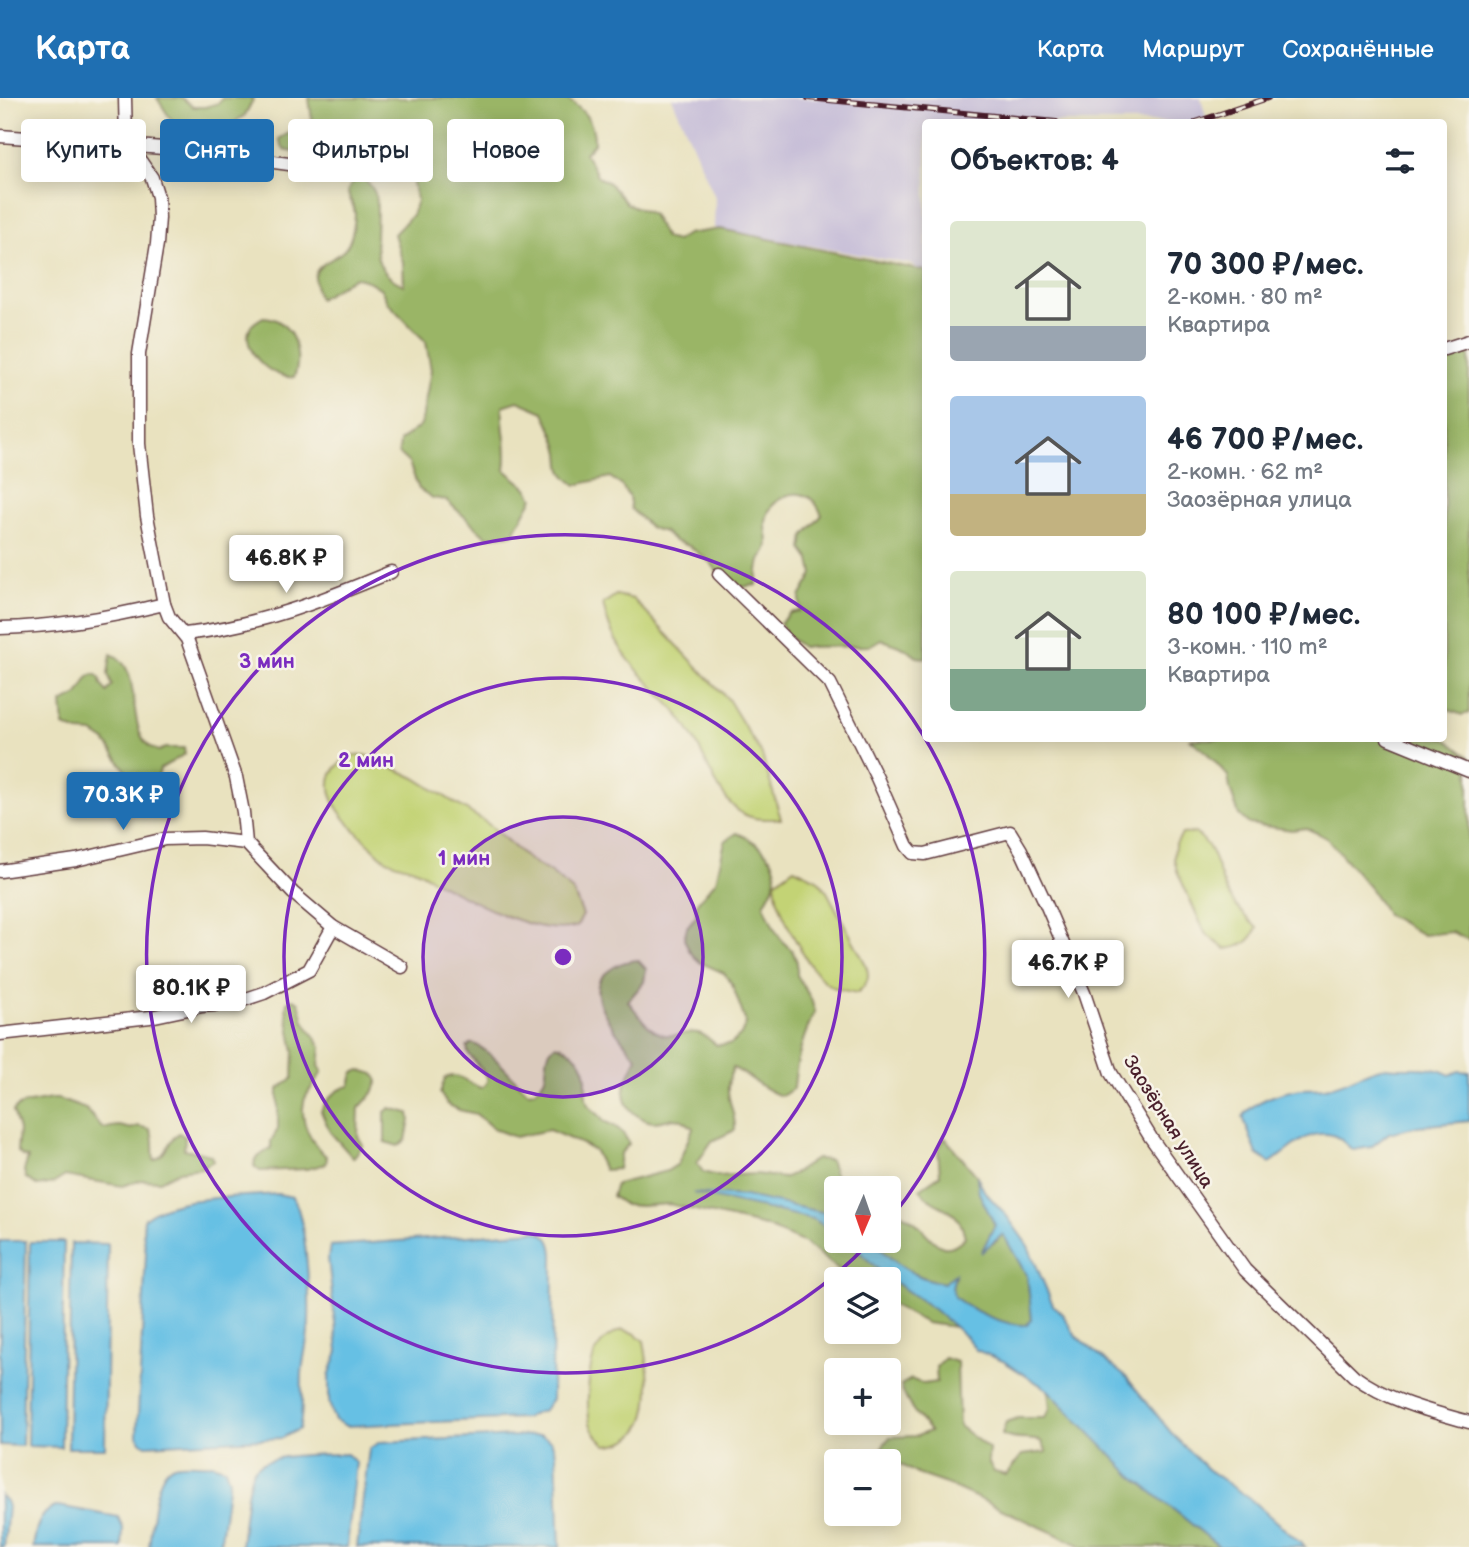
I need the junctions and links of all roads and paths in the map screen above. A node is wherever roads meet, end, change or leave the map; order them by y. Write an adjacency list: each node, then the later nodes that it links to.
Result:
1 (125, 98): 2 (street)
2 (125, 119)
3 (0, 136): 4 (street)
4 (21, 138)
5 (146, 148): 6 (street)
6 (288, 164)
7 (146, 170): 12 (street)
8 (1469, 341): 9 (street)
9 (1447, 348)
10 (391, 572): 14 (street)
11 (719, 574): 22 (street, Заозёрная улица)
12 (164, 604): 13 (street); 14 (street)
13 (0, 628)
14 (185, 634): 17 (street)
15 (1398, 742): 16 (street)
16 (1469, 771)
17 (246, 843): 18 (street); 19 (street)
18 (0, 871)
19 (333, 928): 20 (street); 21 (street)
20 (402, 967)
21 (0, 1034)
22 (1469, 1422)

